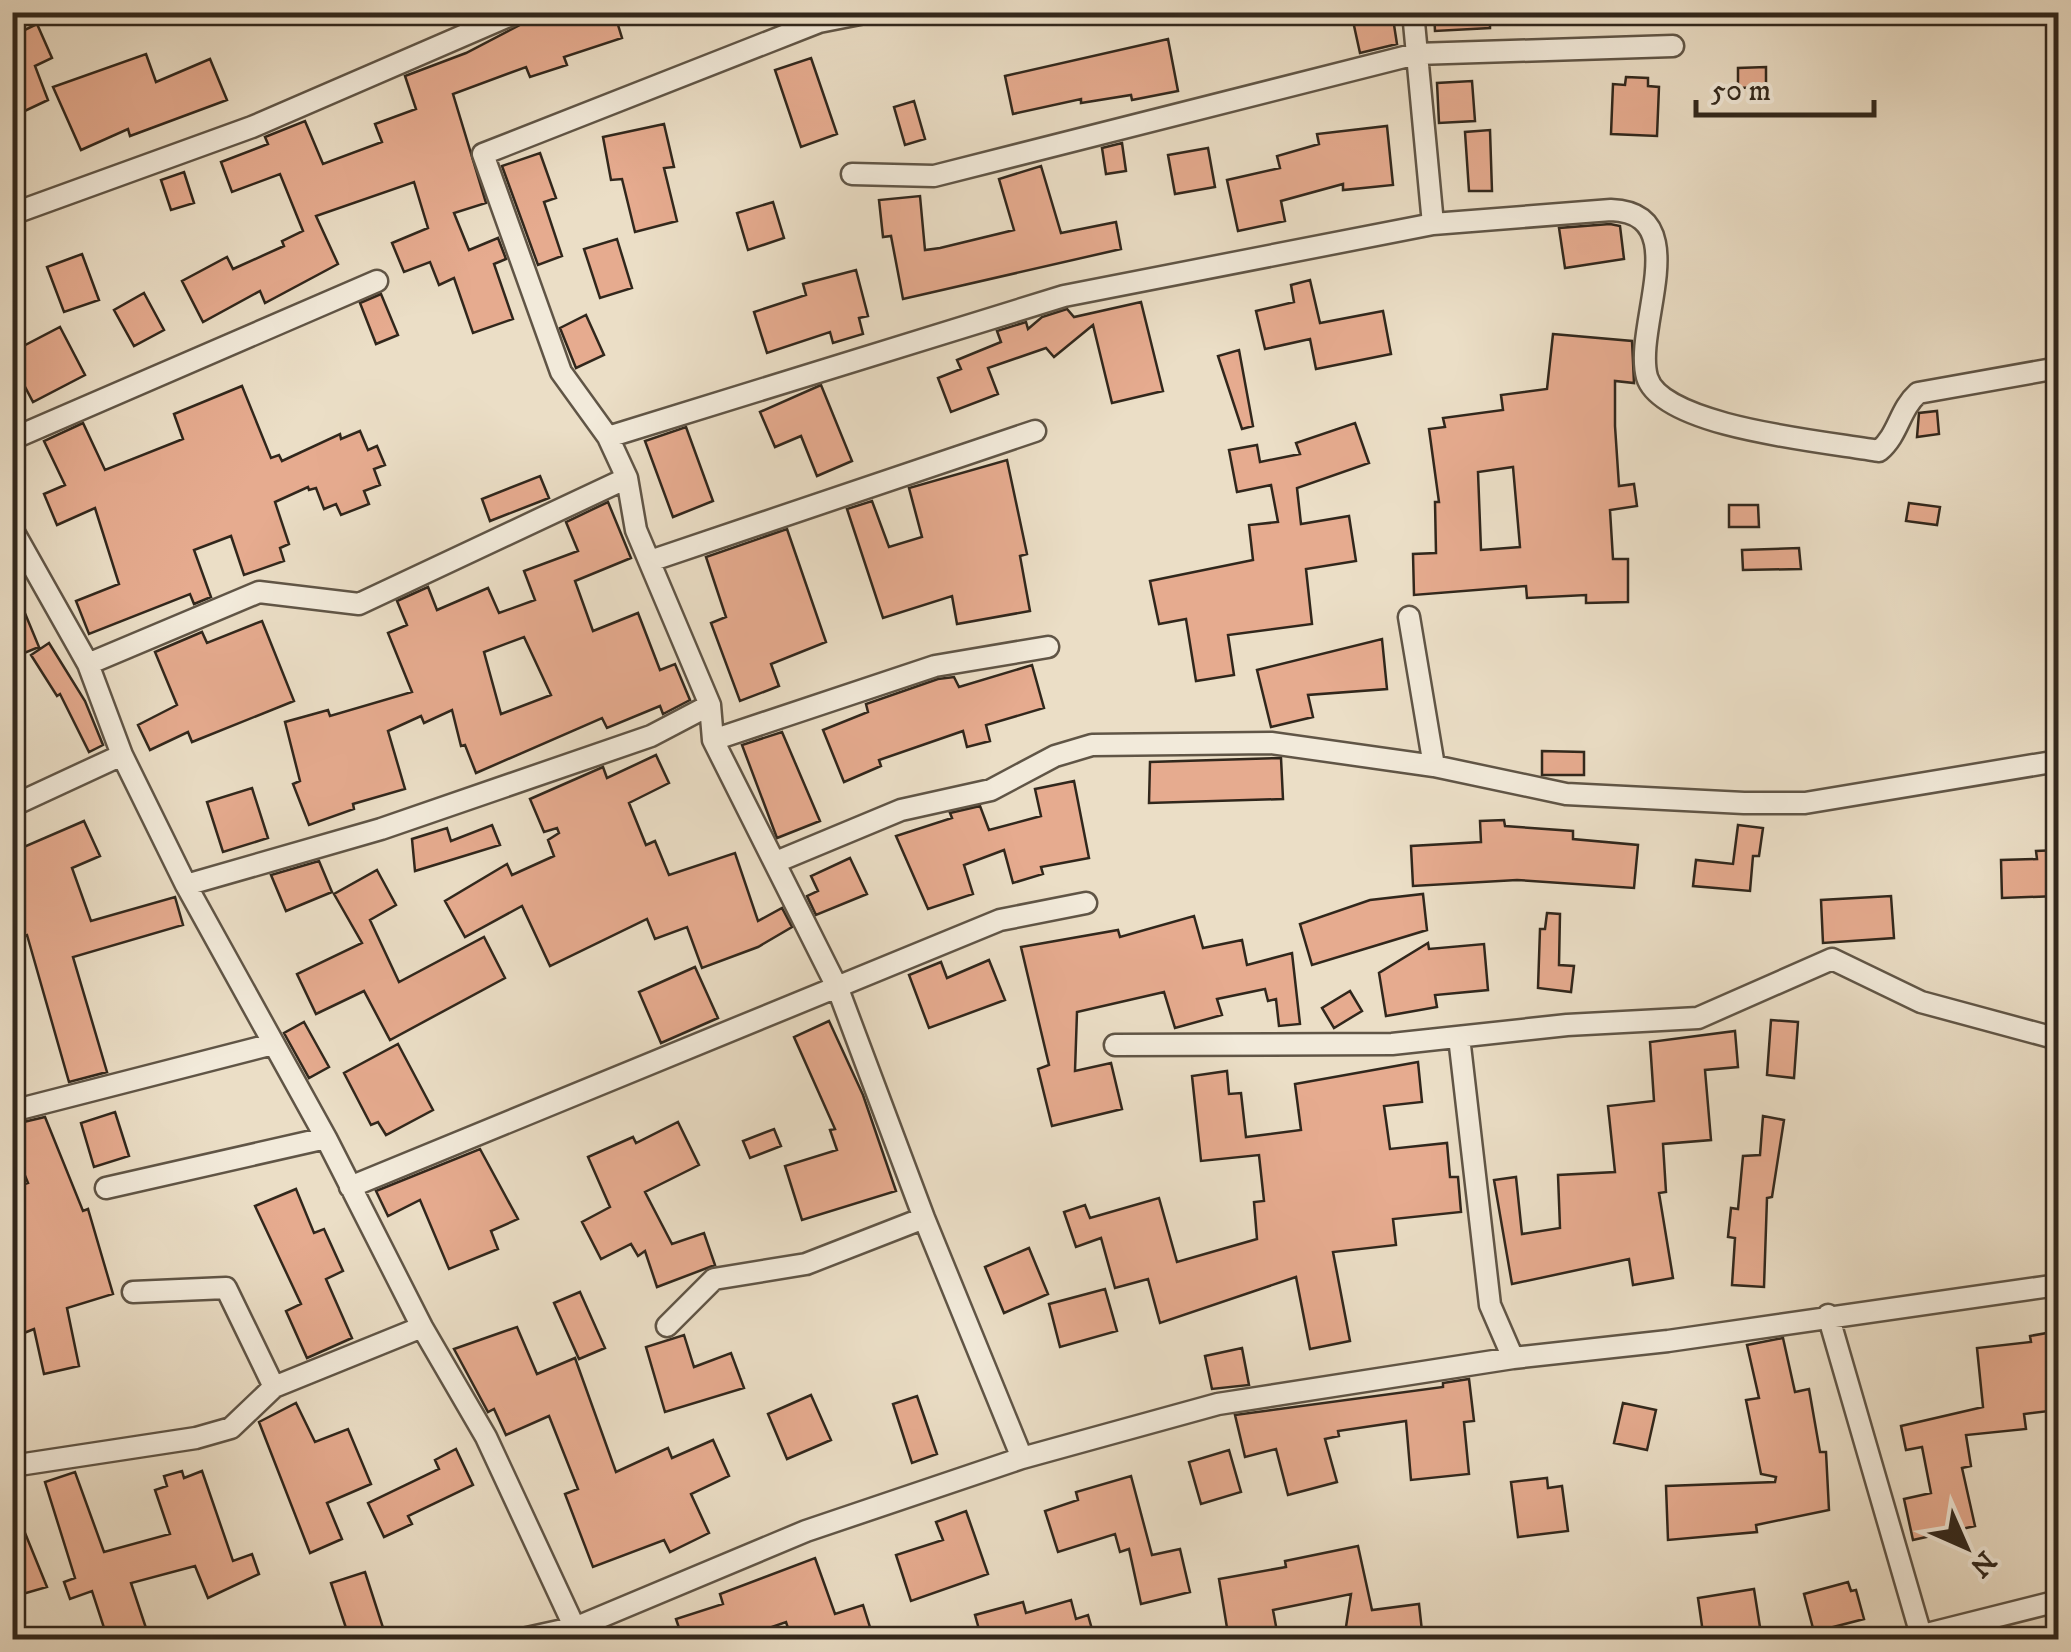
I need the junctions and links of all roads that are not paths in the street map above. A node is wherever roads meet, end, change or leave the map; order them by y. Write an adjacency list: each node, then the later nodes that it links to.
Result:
1 (518, 12): 8 (street)
2 (870, 12): 4 (street)
3 (1413, 12): 6 (street)
4 (817, 17): 13 (street)
5 (1673, 46): 6 (street)
6 (1416, 54): 7 (street); 9 (street)
7 (852, 174)
8 (12, 214)
9 (1433, 224): 11 (street); 13 (street)
10 (377, 282): 14 (street)
11 (2058, 368)
12 (1035, 432): 18 (street)
13 (608, 437): 15 (street)
14 (12, 439)
15 (627, 478): 18 (street); 21 (street)
16 (12, 529): 17 (street)
17 (19, 559): 21 (street)
18 (650, 561): 22 (street)
19 (1409, 617): 26 (street)
20 (1048, 647): 23 (street)
21 (88, 664): 24 (street)
22 (710, 705): 23 (street); 29 (street)
23 (713, 740): 28 (street)
24 (122, 755): 27 (street); 29 (street)
25 (2058, 762): 26 (street)
26 (1434, 766): 28 (street)
27 (12, 806)
28 (776, 862): 31 (street)
29 (186, 886): 34 (street)
30 (1086, 904): 31 (street)
31 (838, 989): 38 (street); 40 (street)
32 (1460, 1037): 33 (street); 35 (street); 46 (street)
33 (2058, 1038)
34 (273, 1044): 36 (street); 37 (street)
35 (1115, 1045)
36 (12, 1111)
37 (326, 1138): 38 (street); 39 (street)
38 (350, 1187): 45 (street)
39 (106, 1188)
40 (924, 1218): 44 (street); 48 (street)
41 (2058, 1285): 43 (street)
42 (133, 1292): 47 (street)
43 (1828, 1315): 46 (street); 52 (street)
44 (667, 1326)
45 (422, 1327): 47 (street); 51 (street)
46 (1512, 1358): 48 (street)
47 (274, 1386): 49 (street)
48 (1022, 1458): 51 (street)
49 (12, 1466)
50 (2058, 1601): 52 (street)
51 (579, 1633): 53 (street)
52 (1912, 1637)
53 (518, 1640)

